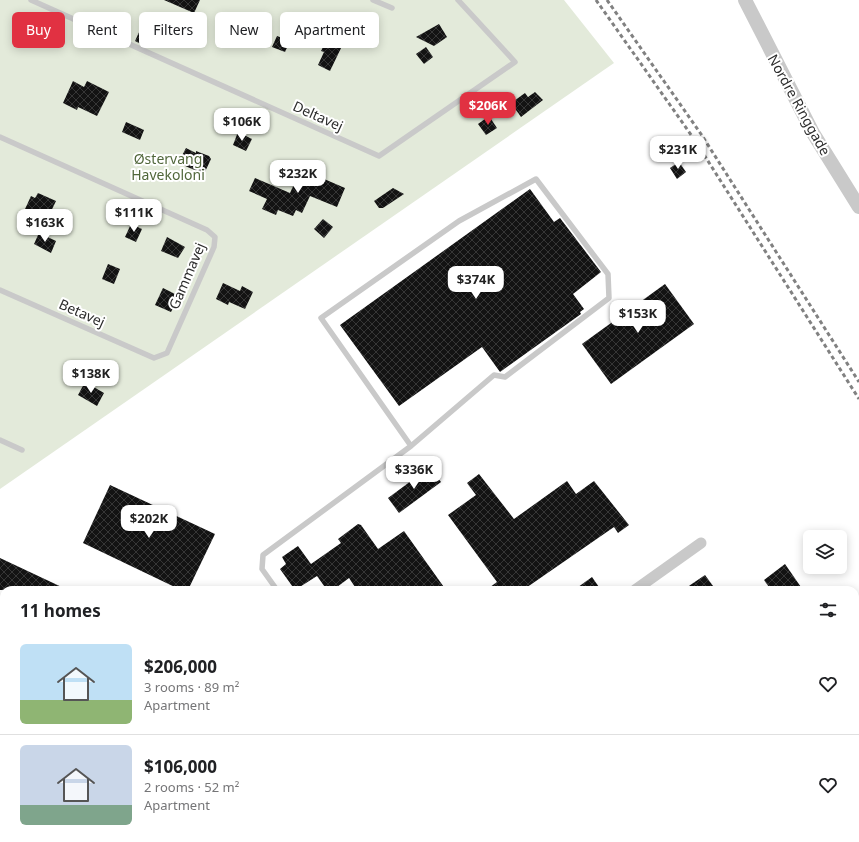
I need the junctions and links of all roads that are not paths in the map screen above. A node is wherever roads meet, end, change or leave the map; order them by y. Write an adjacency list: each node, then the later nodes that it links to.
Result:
1 (31, 0): 3 (lane, Deltavej)
2 (373, 0): 5 (lane)
3 (458, 0)
4 (745, 0): 7 (street, Nordre Ringgade)
5 (392, 8)
6 (0, 138): 9 (lane, Gammavej)
7 (859, 207)
8 (0, 290): 9 (lane, Betavej)
9 (154, 358)
10 (0, 440): 12 (lane)
11 (411, 446): 11 (lane); 14 (lane)
12 (22, 450)
13 (701, 543): 15 (street)
14 (274, 586)
15 (641, 586)

